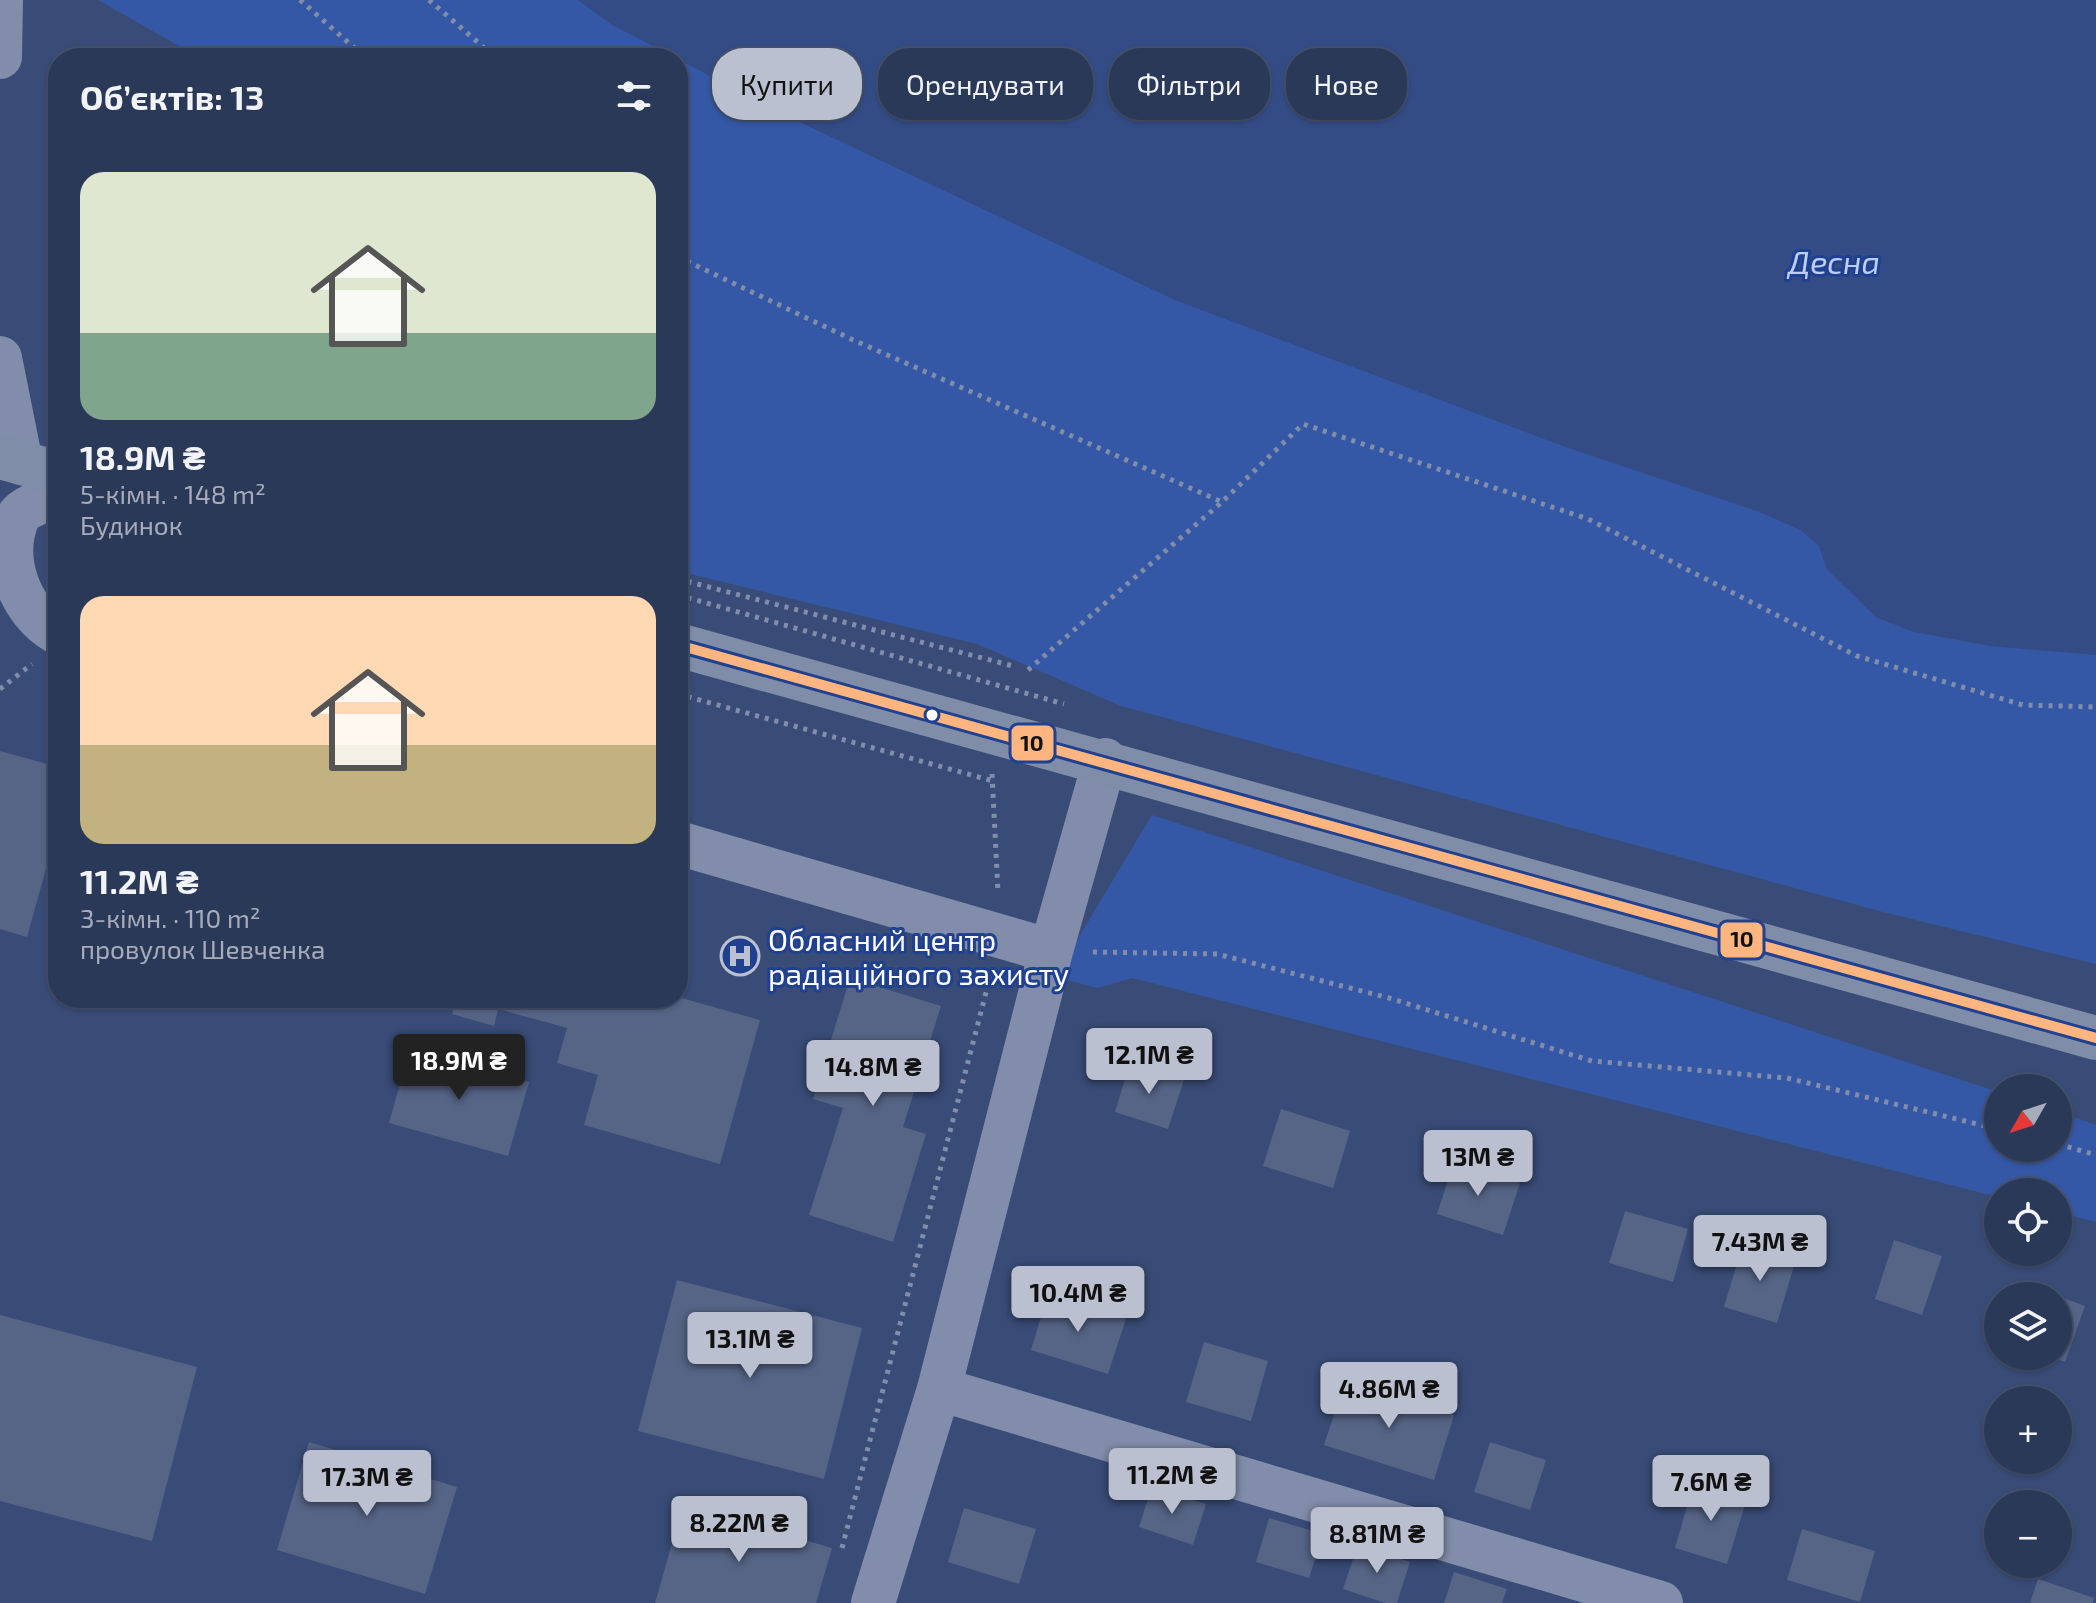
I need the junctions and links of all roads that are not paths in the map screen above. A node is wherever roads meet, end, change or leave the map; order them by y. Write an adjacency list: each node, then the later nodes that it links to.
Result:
1 (1, 0): 2 (street)
2 (0, 57)
3 (0, 358): 4 (street)
4 (26, 464)
5 (48, 500): 6 (street)
6 (48, 627)
7 (688, 648): 8 (main road)
8 (1105, 760): 10 (street); 11 (main road)
9 (688, 846): 10 (street)
10 (1051, 951): 12 (street)
11 (2096, 1038)
12 (939, 1389): 13 (street); 14 (street)
13 (873, 1603)
14 (1661, 1603)

